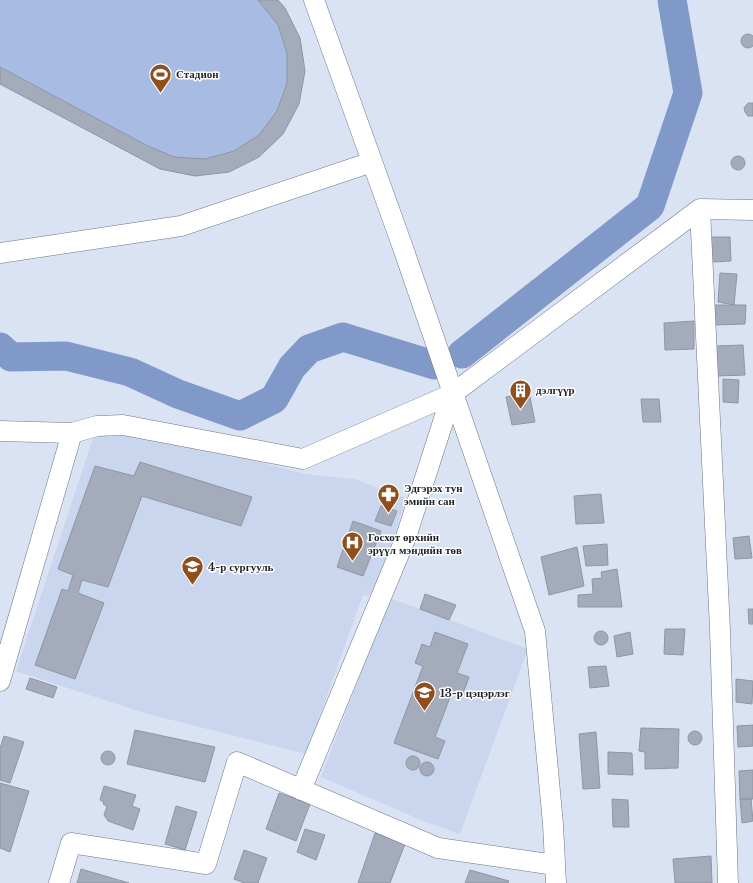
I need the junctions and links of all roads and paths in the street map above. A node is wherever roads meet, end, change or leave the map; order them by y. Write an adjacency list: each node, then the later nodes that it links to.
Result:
1 (314, 0): 2 (street)
2 (372, 162): 5 (street); 6 (street)
3 (700, 209): 4 (street); 6 (street); 13 (street)
4 (753, 210)
5 (0, 253)
6 (452, 394): 8 (street); 10 (street); 11 (street)
7 (0, 431): 8 (street)
8 (72, 434): 9 (street)
9 (0, 681)
10 (301, 790): 11 (street); 12 (street)
11 (556, 874)
12 (59, 883)
13 (728, 883)

